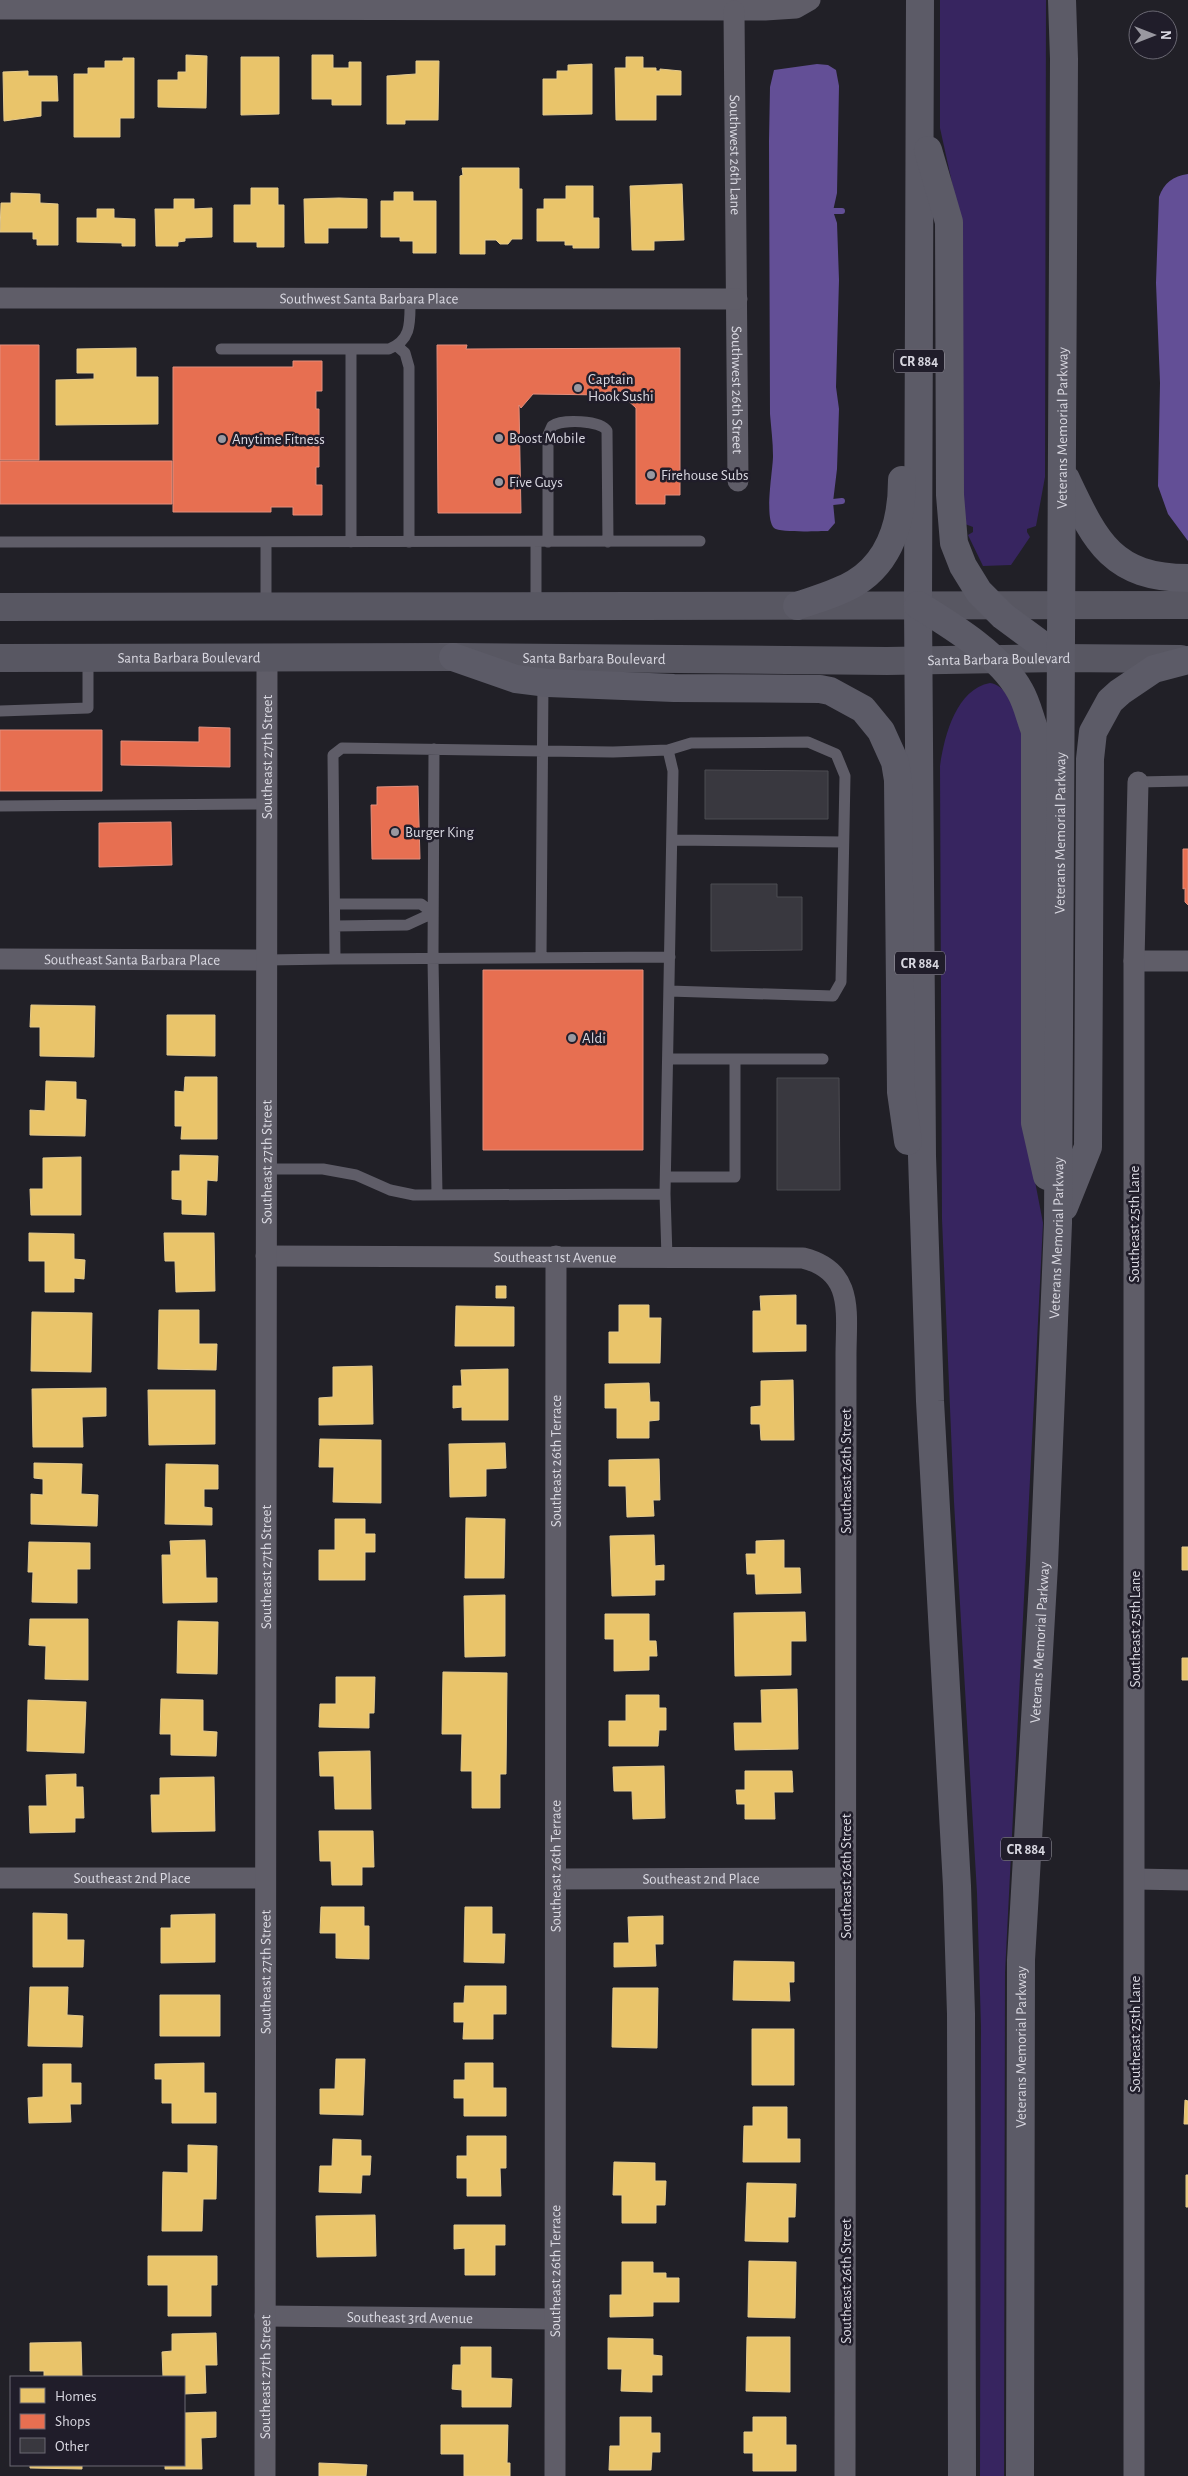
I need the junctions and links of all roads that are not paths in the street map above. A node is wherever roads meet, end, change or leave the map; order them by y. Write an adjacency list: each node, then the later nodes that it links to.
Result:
1 (810, 0): 5 (street)
2 (920, 0): 6 (highway, CR 884)
3 (1062, 0): 14 (highway, Veterans Memorial Parkway / CR 884)
4 (0, 9): 5 (street)
5 (734, 11): 9 (street, Southwest 26th Lane)
6 (919, 59): 7 (highway, CR 884); 29 (highway)
7 (919, 118): 25 (highway, CR 884); 26 (highway)
8 (0, 298): 10 (street, Southwest Santa Barbara Place)
9 (737, 299): 10 (street, Southwest Santa Barbara Place); 15 (street, Southwest 26th Street)
10 (410, 300): 11 (lane)
11 (397, 346): 13 (lane); 20 (lane)
12 (221, 350): 13 (lane)
13 (351, 350): 19 (lane)
14 (1063, 472): 24 (highway); 27 (highway, Veterans Memorial Parkway / CR 884)
15 (738, 481)
16 (700, 541): 22 (lane)
17 (0, 542): 18 (lane)
18 (266, 542): 19 (lane); 32 (lane)
19 (351, 542): 20 (lane)
20 (409, 542): 23 (lane)
21 (548, 542): 22 (lane); 22 (lane); 23 (lane)
22 (608, 542)
23 (536, 543): 31 (lane)
24 (1188, 578)
25 (918, 605): 26 (main road); 29 (main road); 38 (highway); 39 (highway, CR 884)
26 (992, 605): 27 (main road); 37 (highway)
27 (1061, 605): 28 (main road); 37 (highway, Veterans Memorial Parkway / CR 884)
28 (1188, 605)
29 (797, 606): 31 (main road)
30 (0, 607): 32 (main road)
31 (536, 607): 32 (main road)
32 (266, 608)
33 (453, 657): 36 (main road, Santa Barbara Boulevard); 41 (highway)
34 (0, 658): 35 (main road, Santa Barbara Boulevard)
35 (88, 658): 36 (main road, Santa Barbara Boulevard); 42 (lane)
36 (267, 658): 48 (street, Southeast 27th Street)
37 (1060, 658): 38 (main road, Santa Barbara Boulevard); 40 (main road, Santa Barbara Boulevard); 71 (highway, Veterans Memorial Parkway / CR 884)
38 (991, 659): 39 (main road, Santa Barbara Boulevard); 71 (highway)
39 (919, 660): 41 (main road, Santa Barbara Boulevard); 75 (highway, CR 884)
40 (1188, 660): 71 (highway)
41 (545, 671): 45 (lane); 75 (highway)
42 (0, 711)
43 (434, 750): 45 (lane); 52 (lane); 53 (lane)
44 (668, 750): 45 (lane); 50 (lane); 51 (lane)
45 (542, 751): 56 (lane)
46 (1188, 781): 47 (lane)
47 (1138, 782): 61 (street, Southeast 25th Lane)
48 (266, 804): 49 (lane); 59 (street, Southeast 27th Street)
49 (0, 806)
50 (672, 840): 51 (lane); 55 (lane)
51 (844, 842): 63 (lane)
52 (335, 904): 53 (lane); 54 (lane)
53 (433, 913): 54 (lane); 58 (lane)
54 (335, 926): 60 (lane)
55 (670, 957): 56 (lane); 63 (lane)
56 (541, 958): 58 (lane)
57 (0, 959): 59 (street, Southeast Santa Barbara Place)
58 (433, 959): 60 (lane); 69 (lane)
59 (266, 960): 60 (lane); 67 (street, Southeast 27th Street)
60 (335, 960)
61 (1134, 961): 62 (street); 81 (street, Southeast 25th Lane)
62 (1188, 961)
63 (669, 991): 64 (lane)
64 (668, 1059): 65 (lane); 68 (lane)
65 (735, 1059): 66 (lane); 68 (lane)
66 (823, 1059)
67 (266, 1169): 69 (lane); 72 (street, Southeast 27th Street)
68 (666, 1177): 70 (lane)
69 (437, 1194): 70 (lane)
70 (665, 1194): 74 (lane)
71 (1058, 1223): 89 (highway, Veterans Memorial Parkway / CR 884)
72 (266, 1256): 73 (street, Southeast 1st Avenue); 78 (street, Southeast 27th Street)
73 (556, 1256): 74 (street, Southeast 1st Avenue); 79 (street, Southeast 26th Terrace)
74 (667, 1257): 76 (street, Southeast 1st Avenue)
75 (926, 1267): 88 (highway, CR 884)
76 (837, 1277): 80 (street, Southeast 26th Street)
77 (0, 1878): 78 (street, Southeast 2nd Place)
78 (265, 1878): 83 (street, Southeast 27th Street)
79 (556, 1878): 80 (street, Southeast 2nd Place); 84 (street, Southeast 26th Terrace)
80 (845, 1878): 87 (street, Southeast 26th Street)
81 (1135, 1880): 82 (street); 90 (street, Southeast 25th Lane)
82 (1188, 1880)
83 (265, 2316): 84 (street, Southeast 3rd Avenue); 85 (street, Southeast 27th Street)
84 (554, 2319): 86 (street, Southeast 26th Terrace)
85 (265, 2476)
86 (555, 2476)
87 (845, 2476)
88 (962, 2476)
89 (1020, 2476)
90 (1134, 2476)

